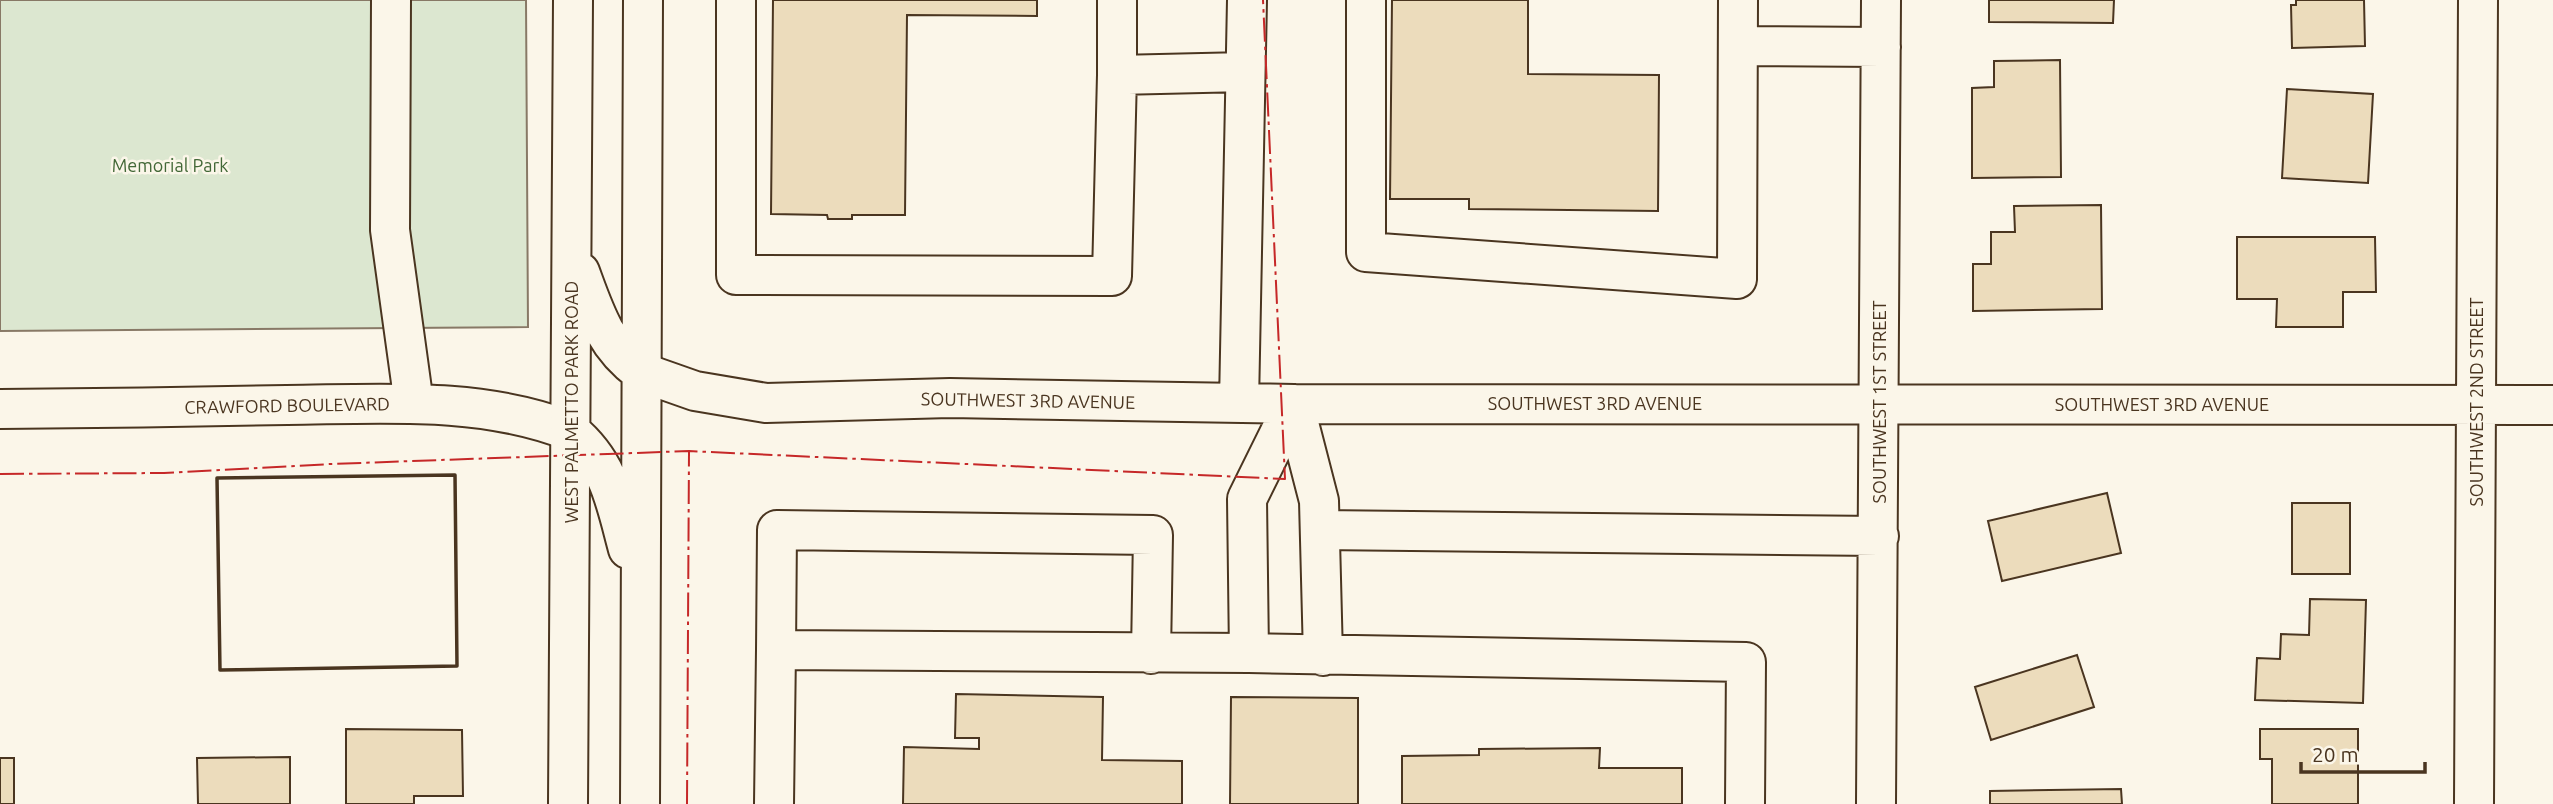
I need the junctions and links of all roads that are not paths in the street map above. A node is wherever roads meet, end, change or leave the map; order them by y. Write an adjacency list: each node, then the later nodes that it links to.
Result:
1 (391, 0): 19 (street)
2 (573, 0): 15 (street, WEST PALMETTO PARK ROAD)
3 (643, 0): 16 (street)
4 (736, 0): 14 (street)
5 (1117, 0): 14 (street)
6 (1247, 0): 13 (street)
7 (1366, 0): 11 (street)
8 (1738, 0): 11 (street)
9 (1881, 0): 12 (street, SOUTHWEST 1ST STREET)
10 (2478, 0): 21 (street, SOUTHWEST 2ND STREET)
11 (1738, 46): 12 (street)
12 (1881, 47): 18 (street, SOUTHWEST 1ST STREET)
13 (1245, 72): 14 (street); 17 (street)
14 (1117, 75)
15 (572, 250): 16 (street); 24 (street, WEST PALMETTO PARK ROAD)
16 (641, 372): 17 (street, SOUTHWEST 3RD AVENUE); 27 (street)
17 (1240, 403): 20 (street, SOUTHWEST 3RD AVENUE)
18 (1879, 403): 20 (street, SOUTHWEST 3RD AVENUE); 21 (street, SOUTHWEST 3RD AVENUE); 26 (street, SOUTHWEST 1ST STREET)
19 (414, 404): 23 (street, CRAWFORD BOULEVARD); 24 (street, CRAWFORD BOULEVARD)
20 (1294, 404): 25 (street); 29 (street)
21 (2476, 405): 22 (street, SOUTHWEST 3RD AVENUE); 37 (street, SOUTHWEST 2ND STREET)
22 (2553, 405)
23 (0, 409)
24 (570, 431): 27 (street); 32 (street, WEST PALMETTO PARK ROAD)
25 (1320, 530): 26 (street); 31 (street)
26 (1879, 536): 36 (street, SOUTHWEST 1ST STREET)
27 (640, 587): 33 (street)
28 (776, 650): 30 (street); 30 (street); 34 (street)
29 (1249, 653): 30 (street); 31 (street)
30 (1152, 654)
31 (1323, 656): 35 (street)
32 (568, 804)
33 (640, 804)
34 (774, 804)
35 (1745, 804)
36 (1876, 804)
37 (2474, 804)

